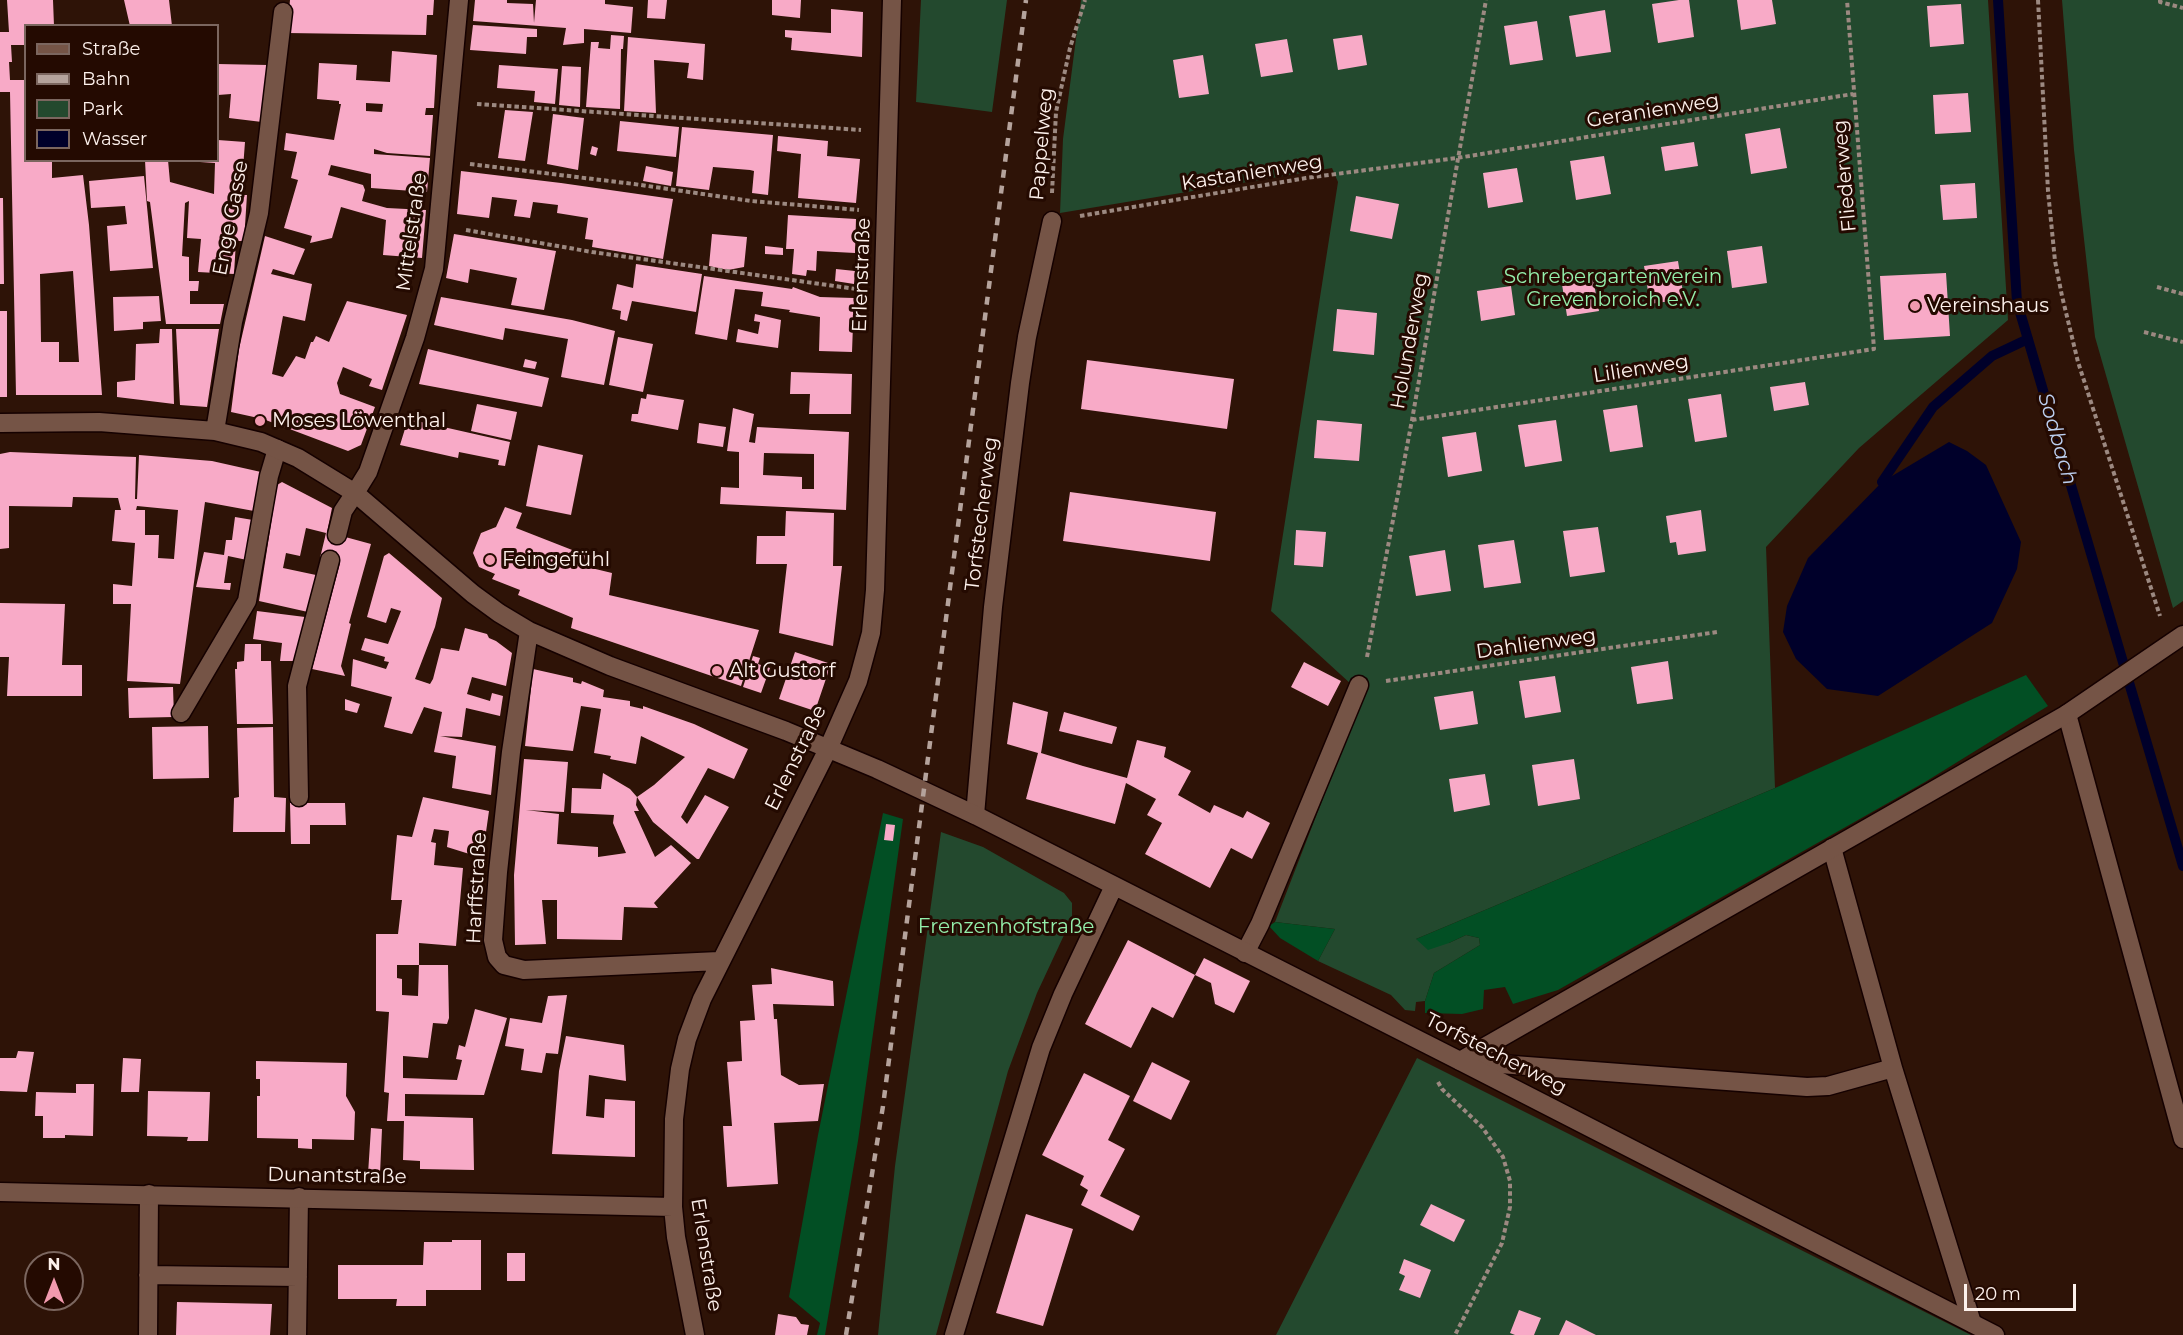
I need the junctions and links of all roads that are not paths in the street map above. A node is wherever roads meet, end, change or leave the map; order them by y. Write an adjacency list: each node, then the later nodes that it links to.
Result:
1 (459, 0): 8 (street, Mittelstraße)
2 (892, 0): 16 (street, Erlenstraße)
3 (283, 12): 6 (street, Enge Gasse)
4 (1052, 221): 18 (street, Torfstecherweg)
5 (0, 423): 6 (street, Torfstecherweg)
6 (215, 431): 7 (street, Torfstecherweg)
7 (277, 448): 8 (street, Torfstecherweg); 14 (street)
8 (355, 494): 9 (street, Mittelstraße); 11 (street, Torfstecherweg)
9 (337, 535)
10 (330, 560): 17 (street)
11 (529, 631): 16 (street, Torfstecherweg); 22 (street, Harffstraße)
12 (2176, 640): 15 (street)
13 (1359, 685): 21 (street)
14 (181, 713)
15 (2067, 714): 19 (street); 25 (street)
16 (828, 749): 18 (street, Torfstecherweg); 22 (street, Erlenstraße)
17 (299, 797)
18 (975, 815): 20 (street, Torfstecherweg)
19 (1832, 849): 23 (street); 24 (street)
20 (1114, 886): 21 (street, Torfstecherweg); 36 (street)
21 (1245, 953): 23 (street, Torfstecherweg)
22 (719, 962): 29 (street, Erlenstraße)
23 (1460, 1061): 24 (street); 32 (street, Torfstecherweg)
24 (1893, 1068): 32 (street)
25 (2183, 1139)
26 (0, 1192): 27 (street, Dunantstraße)
27 (149, 1194): 28 (street, Dunantstraße); 30 (street)
28 (299, 1197): 29 (street, Dunantstraße); 31 (street)
29 (673, 1207): 35 (street, Erlenstraße)
30 (148, 1275): 31 (street); 33 (street)
31 (298, 1276): 34 (street)
32 (1972, 1323): 37 (street, Torfstecherweg)
33 (148, 1335)
34 (297, 1335)
35 (695, 1335)
36 (954, 1335)
37 (1995, 1335)

